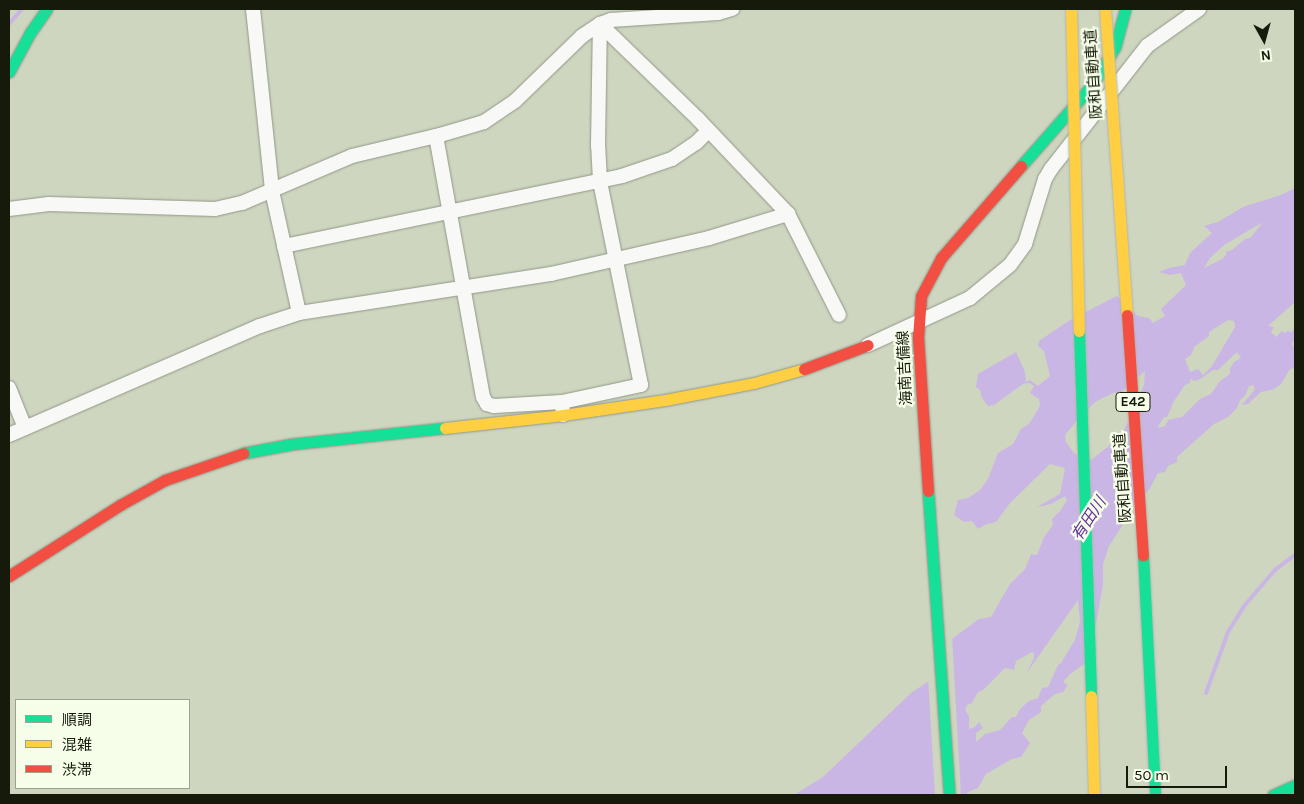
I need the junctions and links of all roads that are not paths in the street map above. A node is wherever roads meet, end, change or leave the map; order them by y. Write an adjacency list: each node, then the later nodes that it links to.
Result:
1 (46, 9): 9 (main road)
2 (253, 9): 13 (street)
3 (732, 9): 8 (street)
4 (1071, 9): 31 (main road, 阪和自動車道, bridge)
5 (1105, 9): 32 (main road, 阪和自動車道 / E42, bridge)
6 (1125, 9): 22 (main road, 海南吉備線)
7 (1199, 9): 22 (street)
8 (600, 24): 10 (street); 11 (street); 12 (street)
9 (9, 72)
10 (708, 131): 12 (street); 16 (street)
11 (436, 136): 13 (street); 15 (street)
12 (600, 181): 15 (street); 18 (street)
13 (272, 191): 14 (street); 17 (street)
14 (9, 209)
15 (450, 212): 17 (street); 19 (street)
16 (788, 214): 18 (street); 21 (street)
17 (284, 246): 20 (street)
18 (616, 260): 19 (street); 25 (street)
19 (463, 288): 20 (street); 25 (street)
20 (299, 313): 26 (street)
21 (838, 315)
22 (918, 323): 23 (street); 30 (main road, 海南吉備線)
23 (868, 345): 25 (main road)
24 (9, 388): 26 (street)
25 (563, 409): 28 (main road)
26 (25, 428): 27 (street)
27 (9, 435)
28 (9, 576)
29 (1295, 785): 33 (main road)
30 (949, 795)
31 (1094, 795)
32 (1155, 795)
33 (1273, 795)

